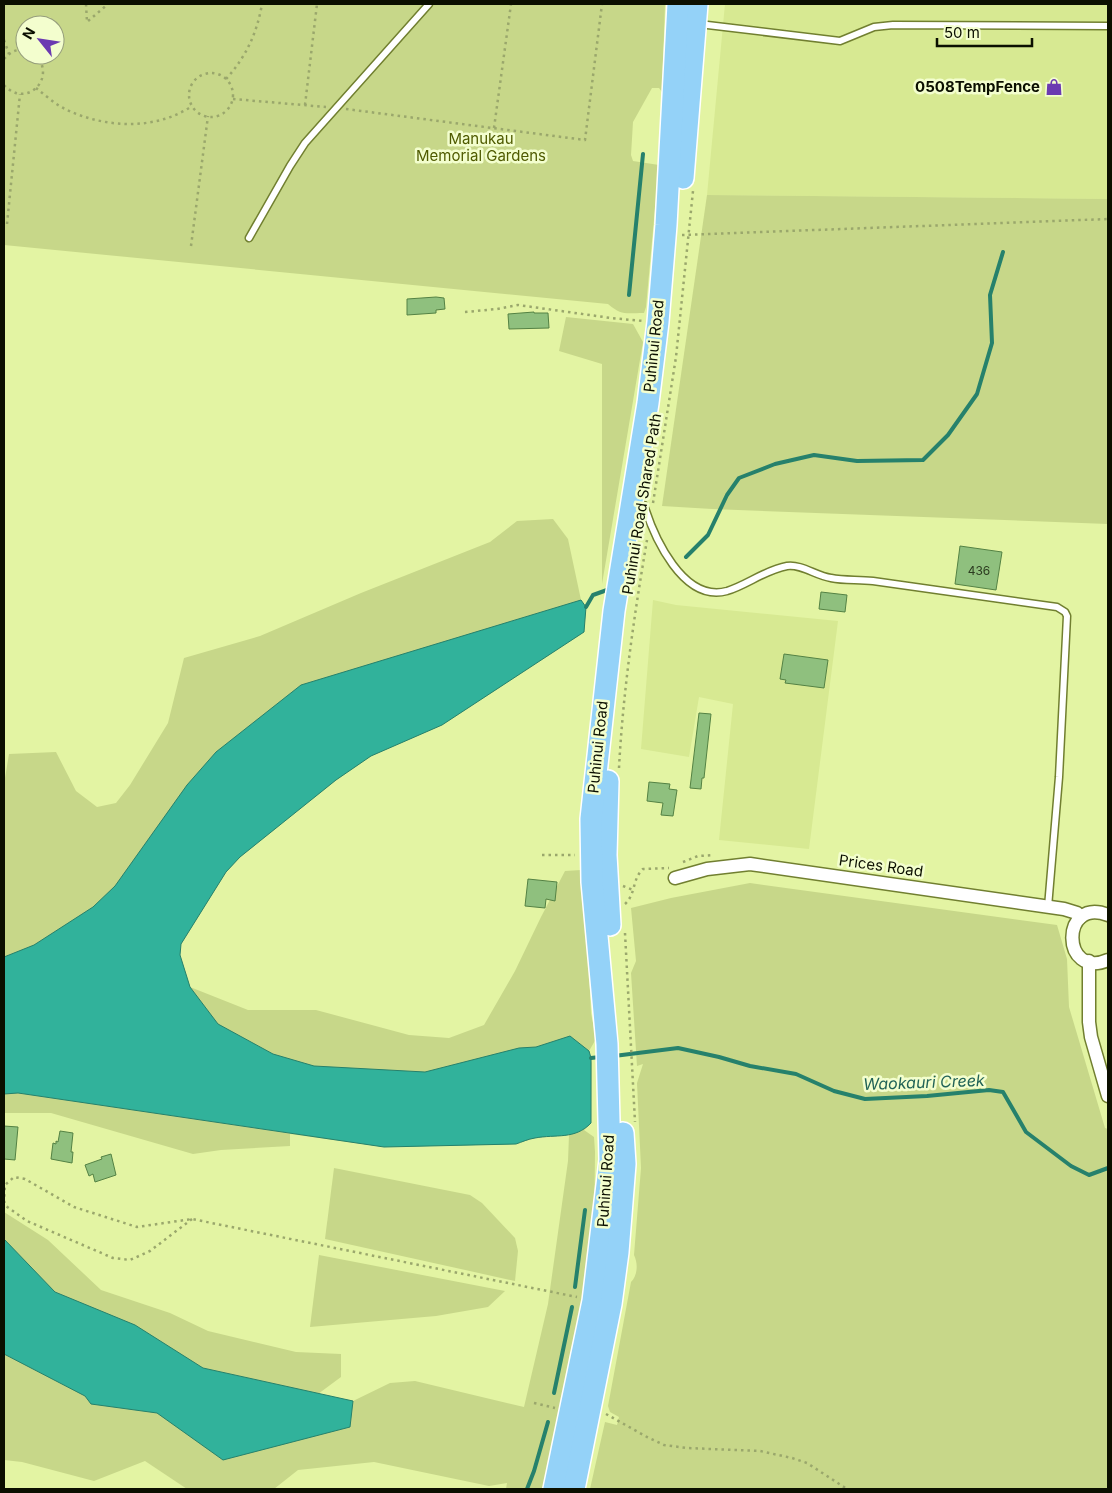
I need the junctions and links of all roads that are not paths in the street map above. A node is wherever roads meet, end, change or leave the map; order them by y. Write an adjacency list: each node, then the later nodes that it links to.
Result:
1 (429, 4): 5 (lane)
2 (678, 4): 13 (highway, Puhinui Road)
3 (696, 14): 4 (lane); 6 (highway, Puhinui Road)
4 (1108, 26)
5 (249, 238)
6 (647, 515): 8 (lane); 13 (highway, Puhinui Road)
7 (671, 873): 8 (street, Prices Road)
8 (1048, 907): 10 (street, Prices Road)
9 (1108, 915): 10 (street, Prices Road)
10 (1082, 917): 12 (street)
11 (1108, 960): 12 (street)
12 (1089, 961): 15 (street)
13 (612, 1044): 14 (highway, Puhinui Road)
14 (620, 1072): 16 (highway, Puhinui Road); 17 (highway, Puhinui Road)
15 (1108, 1096)
16 (554, 1489)
17 (574, 1489)

